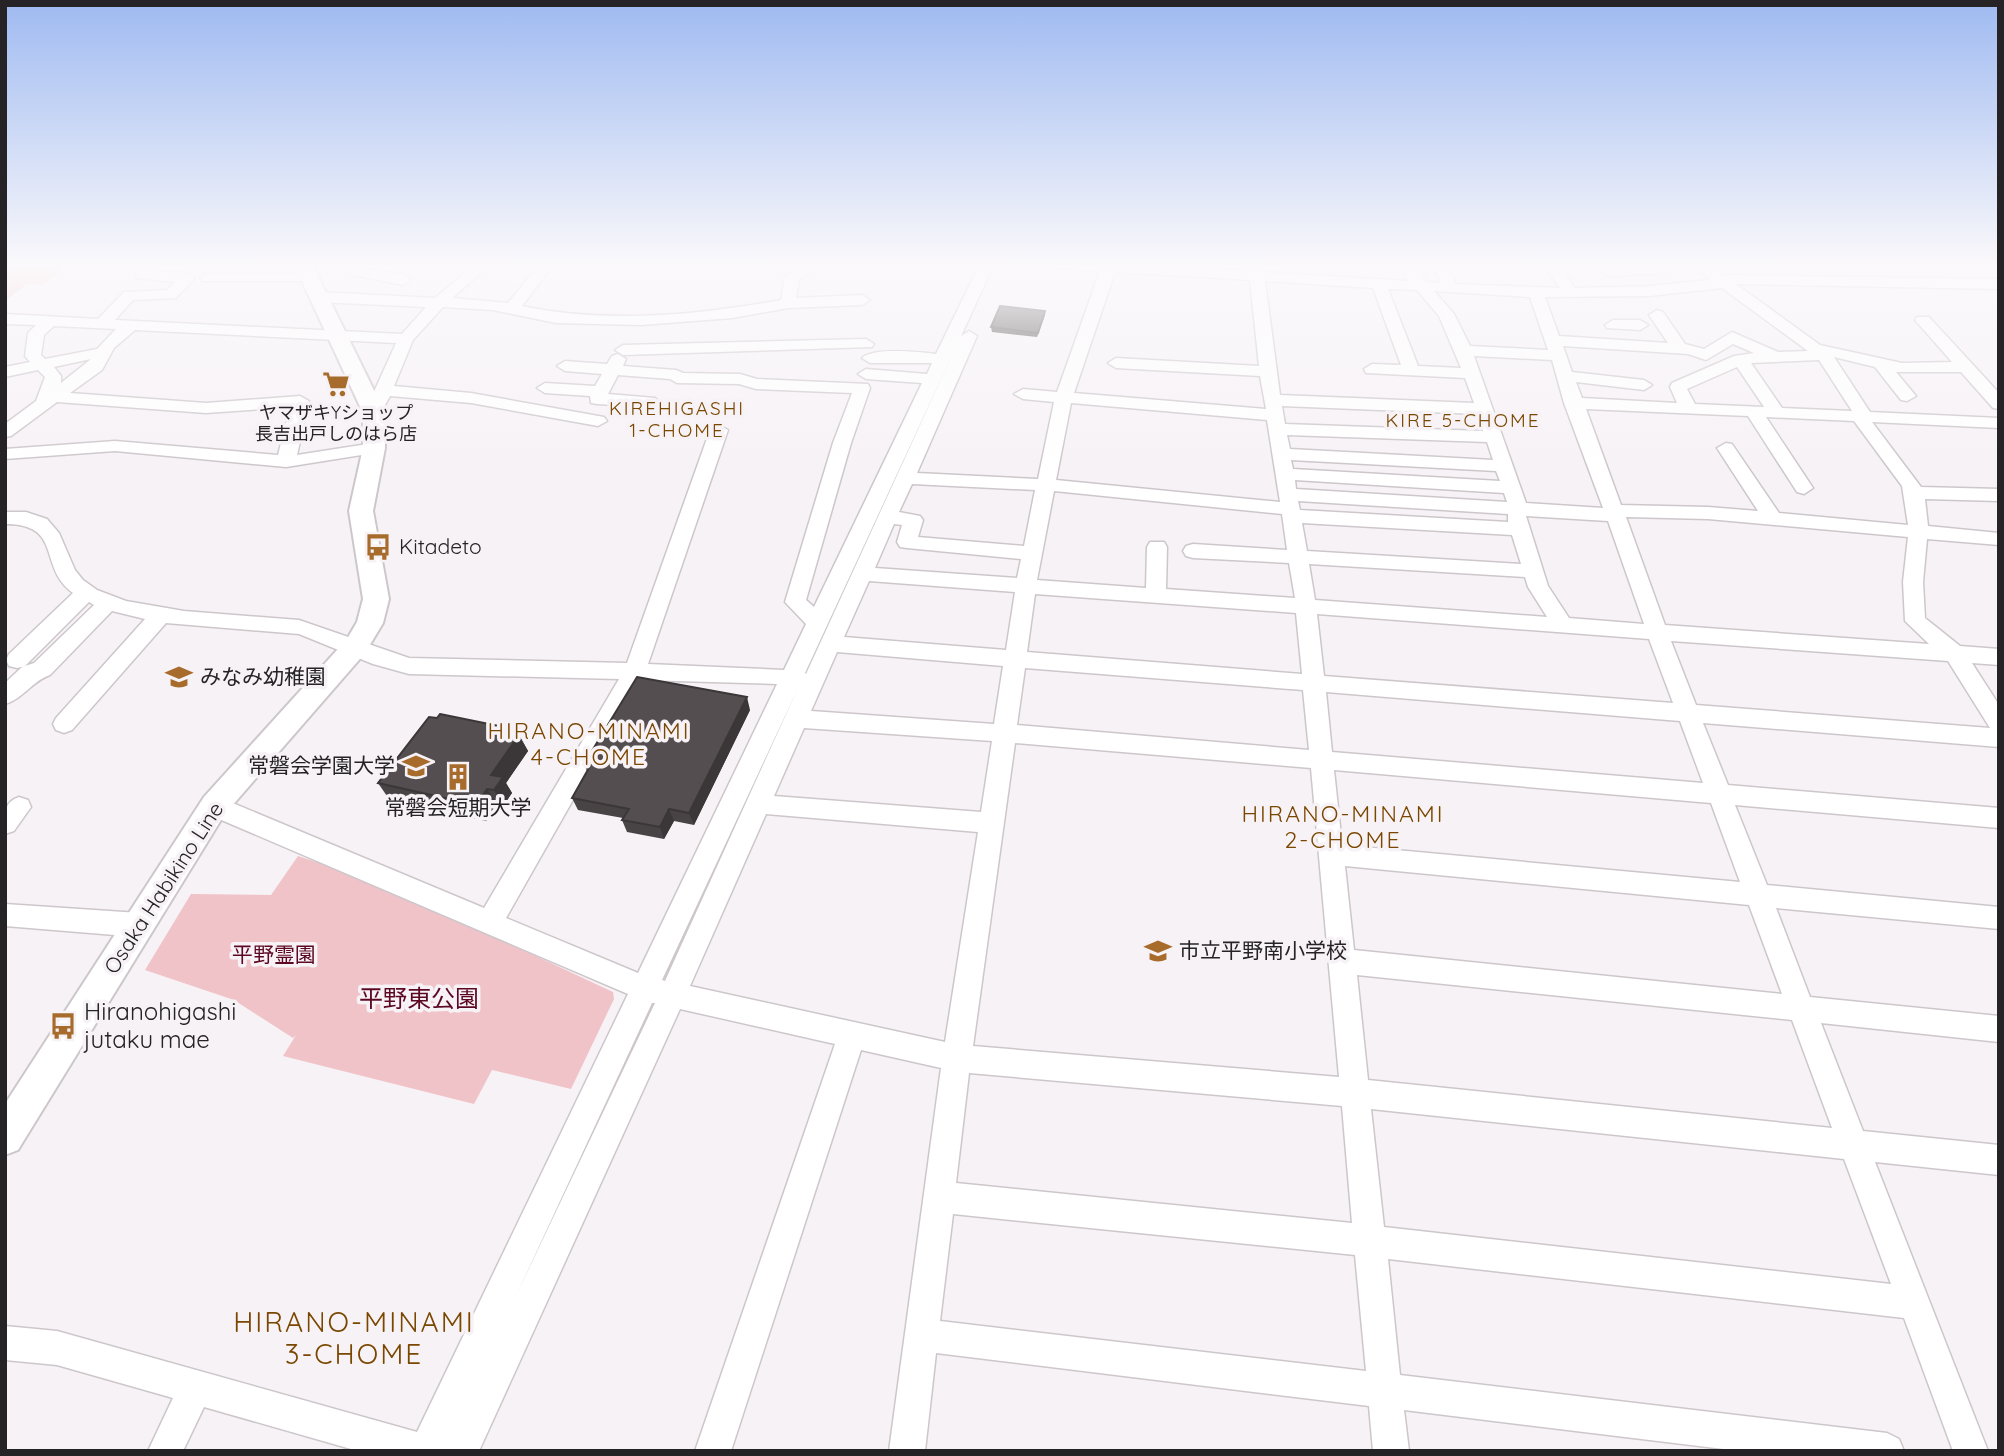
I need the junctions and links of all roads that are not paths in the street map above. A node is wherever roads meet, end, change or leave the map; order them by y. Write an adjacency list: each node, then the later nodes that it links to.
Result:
1 (37, 332): 35 (street)
2 (123, 332): 27 (street)
3 (242, 332): 19 (street)
4 (335, 332): 19 (main road, Osaka Habikino Line)
5 (411, 332): 20 (street)
6 (634, 332): 24 (street)
7 (665, 332): 25 (street)
8 (954, 332): 31 (street)
9 (969, 332): 77 (street)
10 (1086, 332): 55 (street)
11 (1263, 332): 41 (street)
12 (1392, 332): 51 (street)
13 (1455, 332): 26 (street)
14 (1549, 332): 22 (street)
15 (1632, 332): 21 (street)
16 (1669, 332): 23 (street)
17 (1793, 332): 28 (street)
18 (1933, 332): 37 (street)
19 (337, 337): 20 (street); 57 (main road, Osaka Habikino Line)
20 (405, 339): 57 (street)
21 (1641, 346): 22 (street); 23 (street)
22 (1555, 348): 26 (street); 46 (street)
23 (1681, 349): 29 (street)
24 (623, 350): 25 (street); 38 (street)
25 (671, 350): 30 (street); 43 (street)
26 (1464, 351): 48 (street)
27 (104, 352): 35 (street); 56 (street)
28 (1821, 352): 29 (street); 33 (street); 66 (street)
29 (1775, 358): 32 (street)
30 (867, 359): 31 (street); 47 (street)
31 (941, 359): 47 (street)
32 (1740, 359): 62 (street); 64 (street)
33 (1880, 362): 37 (street); 54 (street)
34 (1116, 363): 39 (street)
35 (42, 365): 42 (street); 56 (street)
36 (565, 366): 38 (street)
37 (1964, 368): 60 (street)
38 (613, 369): 43 (street); 52 (street)
39 (1243, 369): 41 (street); 44 (street)
40 (1372, 369): 51 (street)
41 (1268, 371): 65 (street)
42 (5, 372)
43 (676, 374): 105 (street)
44 (1138, 375)
45 (1620, 375): 46 (street); 49 (street)
46 (1564, 376): 59 (street)
47 (932, 379): 77 (street)
48 (1472, 379): 51 (street); 61 (street)
49 (1644, 385)
50 (545, 388): 52 (street)
51 (1408, 388): 61 (street); 65 (street)
52 (601, 392): 58 (street)
53 (1023, 394): 55 (street)
54 (1907, 396)
55 (1064, 398): 65 (street); 80 (street)
56 (48, 401): 69 (street); 76 (street)
57 (379, 402): 67 (street); 72 (main road, Osaka Habikino Line)
58 (649, 402)
59 (1573, 403): 62 (street); 86 (street)
60 (1999, 404)
61 (1483, 409): 71 (street)
62 (1689, 409): 63 (street)
63 (1754, 412): 64 (street); 82 (street)
64 (1777, 414): 66 (street)
65 (1275, 415): 71 (street); 75 (street)
66 (1863, 418): 68 (street); 83 (street)
67 (598, 421)
68 (1999, 423)
69 (8, 428)
70 (719, 430): 114 (street)
71 (1493, 437): 78 (street)
72 (374, 448): 76 (street); 109 (main road, Osaka Habikino Line)
73 (1726, 448): 90 (street)
74 (5, 454): 76 (street)
75 (1282, 454): 78 (street); 79 (street)
76 (286, 461)
77 (904, 465): 80 (street); 88 (street); 105 (street)
78 (1504, 466): 81 (street)
79 (1285, 474): 81 (street); 85 (street)
80 (1045, 485): 85 (street); 95 (street)
81 (1511, 488): 87 (street)
82 (1804, 488)
83 (1914, 493): 84 (street); 91 (street)
84 (1999, 495)
85 (1290, 506): 87 (street); 96 (street)
86 (1614, 513): 87 (street); 90 (street); 107 (street)
87 (1518, 516): 97 (street)
88 (888, 517): 95 (street); 98 (street)
89 (5, 518): 100 (street)
90 (1773, 519): 91 (street)
91 (1919, 533): 92 (street); 110 (street)
92 (1994, 543)
93 (1157, 547): 101 (street)
94 (1193, 551): 96 (street)
95 (1033, 553): 99 (street)
96 (1298, 556): 97 (street); 103 (street)
97 (1533, 571): 106 (street)
98 (862, 574): 99 (street); 108 (street)
99 (1026, 585): 101 (street); 112 (street)
100 (86, 593): 102 (street); 113 (street)
101 (1156, 595): 103 (street)
102 (109, 603): 104 (street); 113 (street)
103 (1306, 606): 106 (street); 116 (street)
104 (162, 614): 109 (street); 120 (street)
105 (816, 621): 115 (street)
106 (1563, 625): 107 (street)
107 (1657, 632): 110 (street); 118 (street)
108 (830, 644): 112 (street); 115 (street)
109 (356, 646): 114 (street); 127 (main road, Osaka Habikino Line)
110 (1955, 654): 111 (street); 121 (street)
111 (1999, 657)
112 (1016, 660): 116 (street); 122 (street)
113 (17, 661): 117 (street)
114 (635, 671): 115 (street); 134 (street)
115 (801, 681): 119 (street); 137 (street)
116 (1314, 683): 118 (street); 124 (street)
117 (5, 696)
118 (1687, 712): 123 (street); 125 (street)
119 (796, 719): 122 (street); 126 (street)
120 (64, 724)
121 (1999, 724)
122 (1005, 733): 124 (street); 129 (street)
123 (1999, 738)
124 (1322, 760): 125 (street); 130 (street)
125 (1719, 794): 128 (street); 131 (street)
126 (757, 804): 129 (street); 137 (street)
127 (214, 806): 134 (street); 135 (main road, Osaka Habikino Line)
128 (1999, 818)
129 (992, 823): 141 (street)
130 (1331, 854): 131 (street); 136 (street)
131 (1758, 895): 133 (street); 138 (street)
132 (5, 915): 135 (street)
133 (1999, 918)
134 (490, 921): 137 (street)
135 (139, 925): 143 (main road, Osaka Habikino Line)
136 (1342, 961): 138 (street); 142 (street)
137 (659, 993): 140 (street); 155 (street); 156 (street)
138 (1801, 1009): 139 (street); 144 (street)
139 (1999, 1029)
140 (852, 1035): 141 (street); 157 (street)
141 (957, 1058): 142 (street); 146 (street)
142 (1356, 1093): 144 (street); 147 (street)
143 (6, 1136)
144 (1854, 1147): 145 (street); 148 (street)
145 (1999, 1160)
146 (940, 1197): 147 (street); 149 (street)
147 (1370, 1241): 148 (street); 152 (street)
148 (1914, 1303): 161 (street)
149 (922, 1335): 152 (street); 158 (street)
150 (5, 1343): 151 (street)
151 (196, 1387): 153 (street); 154 (street)
152 (1384, 1390): 159 (street); 160 (street)
153 (165, 1451)
154 (420, 1451)
155 (426, 1451)
156 (461, 1451)
157 (713, 1451)
158 (907, 1451)
159 (1391, 1451)
160 (1886, 1451)
161 (1971, 1451)

